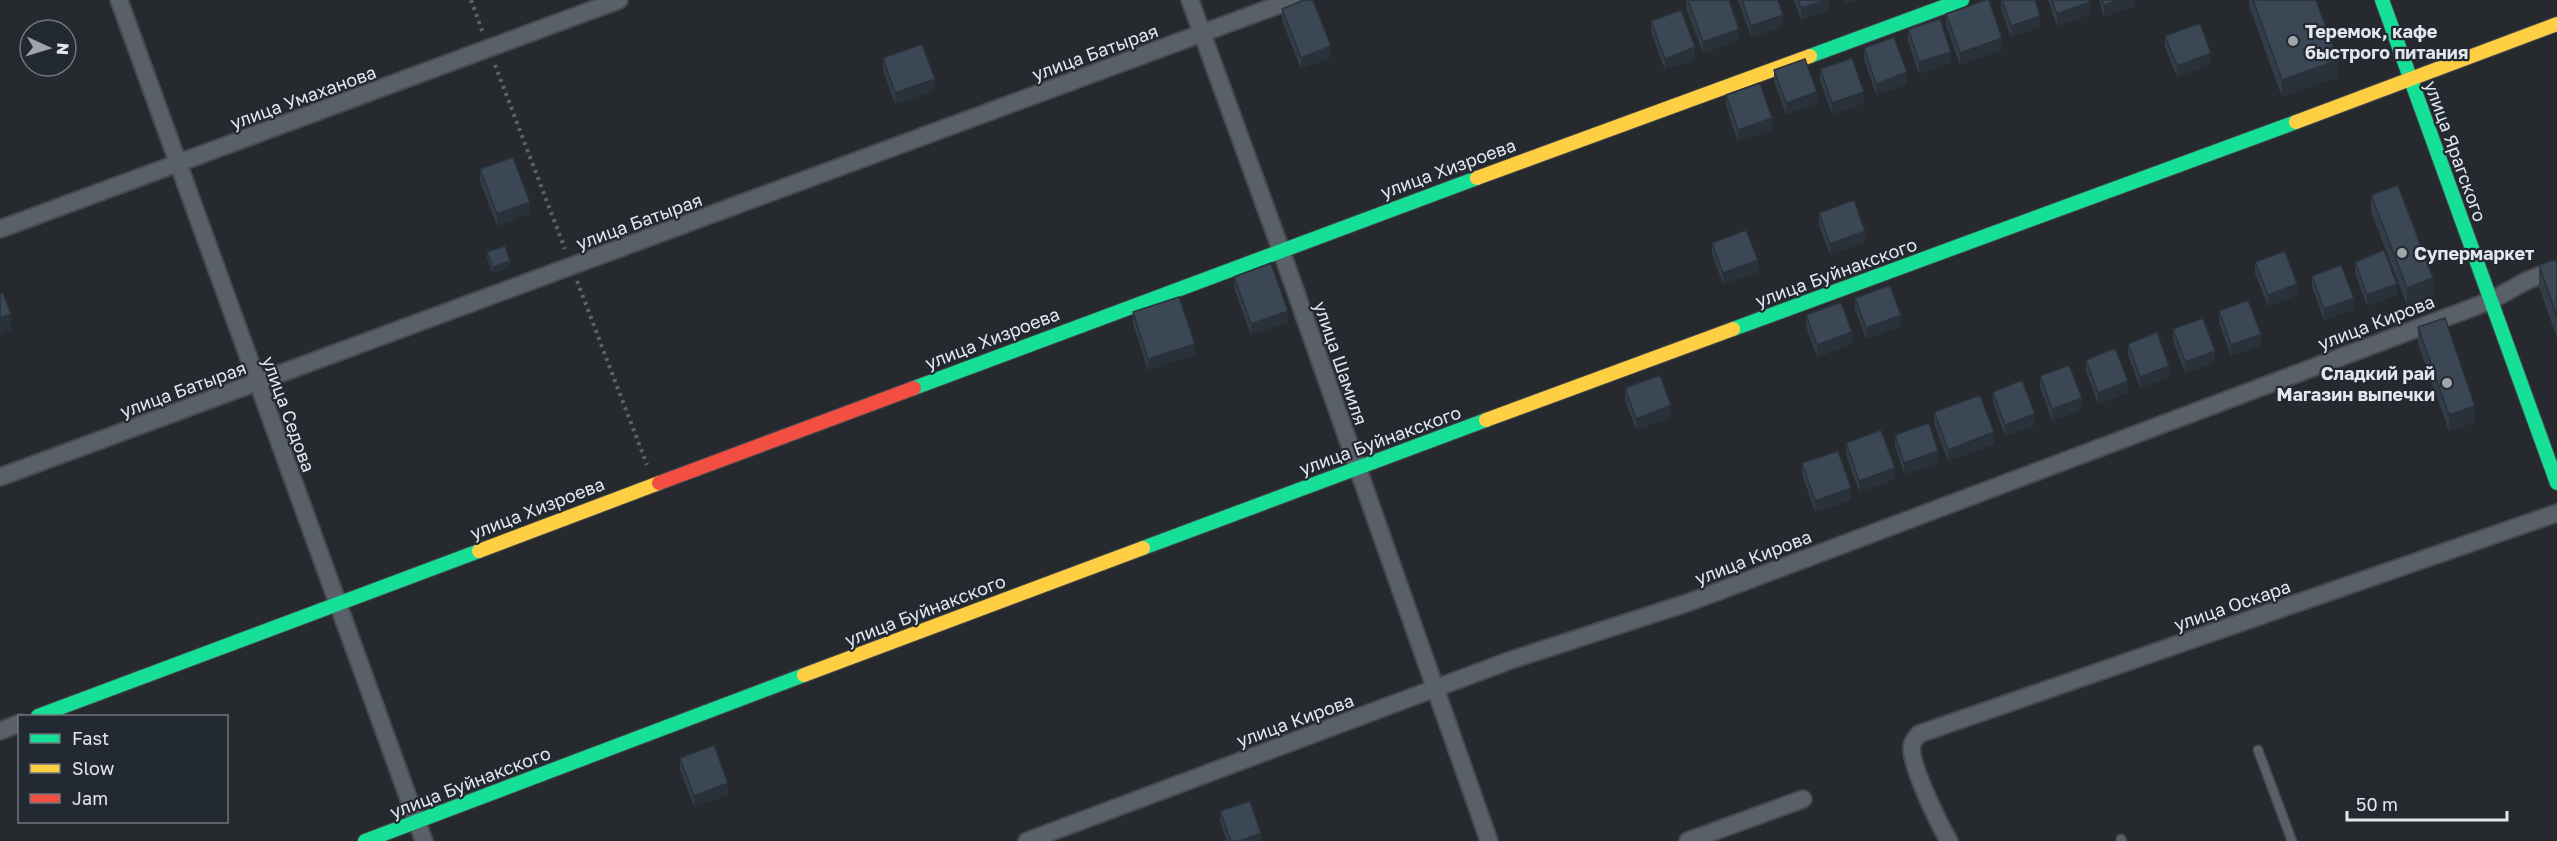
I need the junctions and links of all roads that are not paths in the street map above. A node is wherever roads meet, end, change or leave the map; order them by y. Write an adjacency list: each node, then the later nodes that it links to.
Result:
1 (119, 0): 10 (street, улица Седова)
2 (619, 0): 10 (street, улица Умаханова)
3 (1190, 0): 8 (street, улица Шамиля)
4 (1292, 0): 8 (street, улица Батырая)
5 (1962, 0): 12 (street, улица Хизроева)
6 (2382, 0): 9 (street, улица Ярагского)
7 (2557, 24): 9 (street, улица Буйнакского)
8 (1201, 34): 12 (street, улица Шамиля); 15 (street, улица Батырая)
9 (2411, 80): 14 (street, улица Ярагского); 16 (street, улица Буйнакского)
10 (177, 164): 11 (street, улица Умаханова); 15 (street, улица Седова)
11 (0, 229)
12 (1281, 250): 16 (street, улица Шамиля); 20 (street, улица Хизроева)
13 (2557, 269): 14 (street, улица Кирова)
14 (2490, 301): 18 (street, улица Ярагского); 21 (street, улица Кирова)
15 (257, 383): 17 (street, улица Батырая); 20 (street, улица Седова)
16 (1357, 467): 21 (street, улица Шамиля); 27 (street, улица Буйнакского)
17 (0, 477)
18 (2557, 483)
19 (2557, 513): 33 (street, улица Оскара)
20 (338, 604): 22 (street, улица Хизроева); 27 (street, улица Седова)
21 (1436, 688): 30 (street, улица Кирова); 31 (street, улица Шамиля)
22 (43, 715)
23 (18, 724): 24 (street)
24 (0, 731)
25 (2258, 750): 34 (lane)
26 (1803, 799): 32 (street)
27 (417, 821): 28 (street, улица Буйнакского); 29 (street, улица Седова)
28 (364, 841)
29 (424, 841)
30 (1027, 841)
31 (1489, 841)
32 (1688, 841)
33 (1948, 841)
34 (2292, 841)

